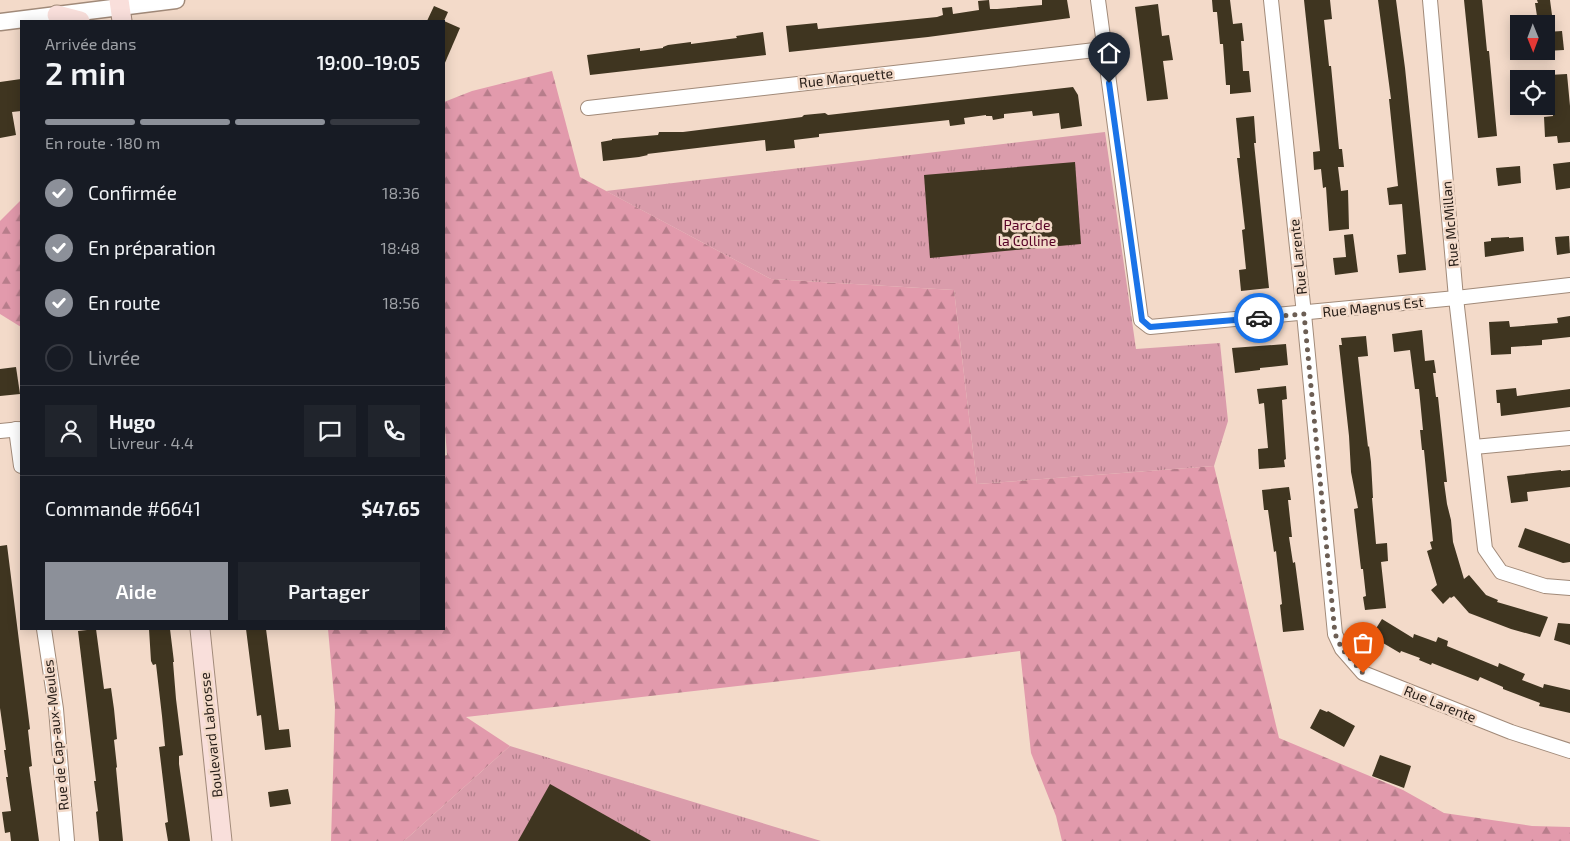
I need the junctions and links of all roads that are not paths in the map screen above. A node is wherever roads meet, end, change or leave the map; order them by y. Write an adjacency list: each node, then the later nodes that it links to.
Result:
1 (176, 0): 5 (street)
2 (1098, 0): 9 (street, Rue Magnus Est)
3 (1270, 0): 13 (street, Rue Larente)
4 (1430, 0): 12 (street, Rue McMillan)
5 (120, 9): 6 (street)
6 (56, 15): 7 (main road); 8 (street)
7 (76, 20)
8 (0, 22)
9 (1104, 49): 10 (street, Rue Marquette); 13 (street, Rue Magnus Est)
10 (588, 108)
11 (1570, 285): 12 (street, Rue Magnus Est)
12 (1456, 298): 13 (street, Rue Magnus Est); 17 (street, Rue McMillan)
13 (1304, 314): 22 (street, Rue Larente)
14 (19, 429): 15 (street); 18 (street)
15 (0, 431)
16 (1570, 438): 17 (street)
17 (1474, 447): 19 (street, Rue McMillan)
18 (20, 448)
19 (1570, 588)
20 (44, 630): 23 (street, Rue de Cap-aux-Meules)
21 (200, 630): 24 (main road, Boulevard Labrosse)
22 (1570, 751)
23 (67, 841)
24 (222, 841)

